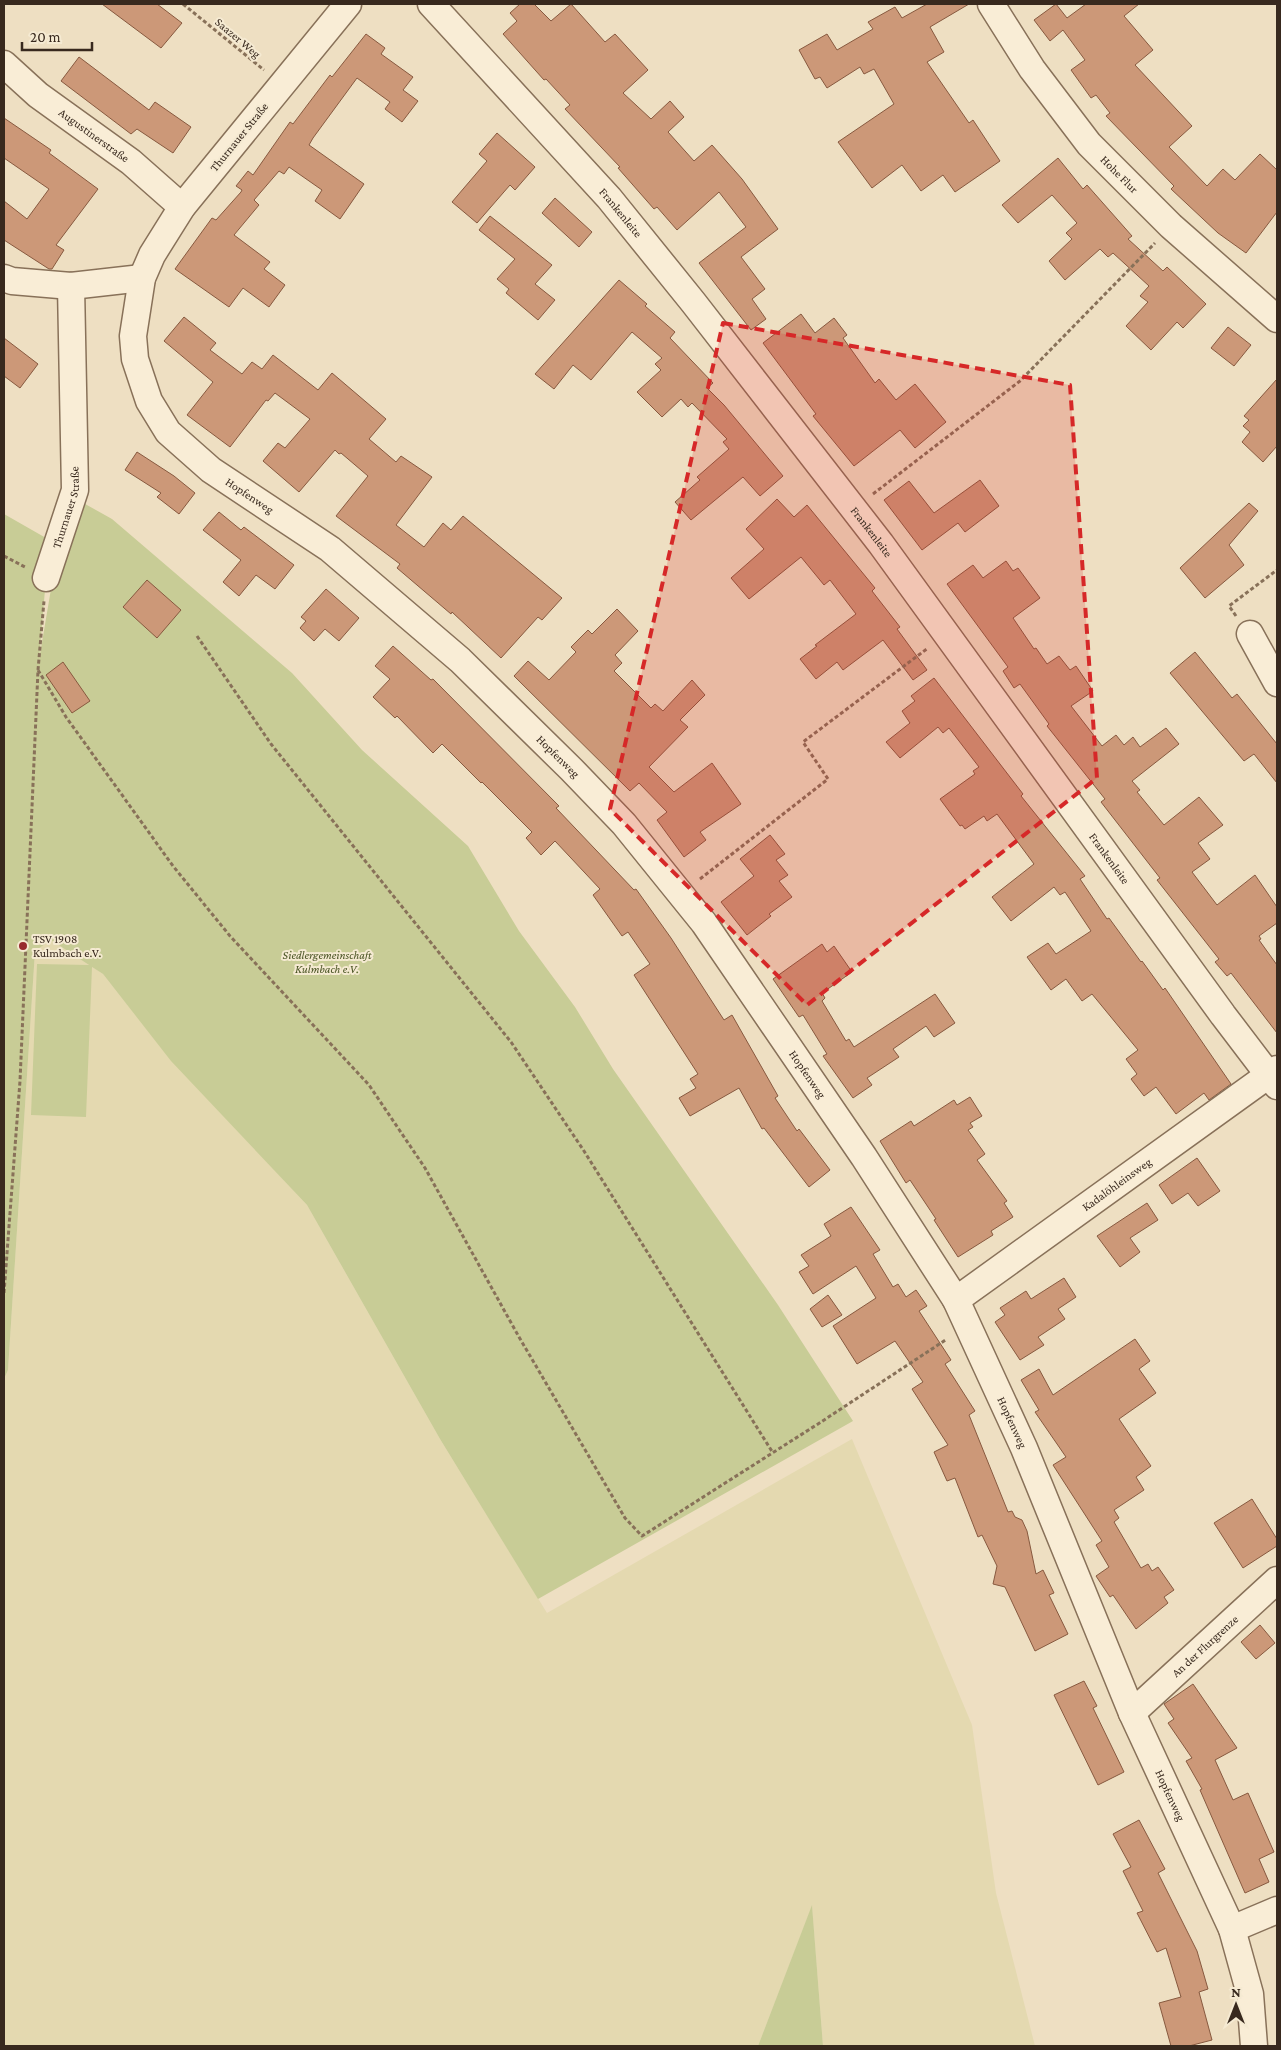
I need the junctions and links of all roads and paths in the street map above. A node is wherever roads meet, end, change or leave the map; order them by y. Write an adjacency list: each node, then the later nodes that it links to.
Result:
1 (183, 4): 6 (path, Saazer Weg)
2 (348, 4): 6 (street, Thurnauer Straße)
3 (431, 4): 13 (street, Frankenleite)
4 (991, 4): 8 (street, Hohe Flur)
5 (4, 64): 7 (street, Augustinerstraße)
6 (281, 85): 7 (street, Thurnauer Straße)
7 (182, 207): 10 (street, Thurnauer Straße)
8 (1171, 226): 12 (street, Hohe Flur); 13 (path)
9 (4, 278): 11 (street)
10 (142, 278): 11 (street); 21 (street, Hopfenweg)
11 (71, 286): 15 (street, Thurnauer Straße)
12 (1277, 320)
13 (854, 509): 16 (street, Frankenleite)
14 (1277, 570): 17 (path)
15 (46, 578): 19 (path)
16 (947, 634): 21 (path); 22 (street, Frankenleite)
17 (1250, 634): 20 (street)
18 (197, 636): 26 (path)
19 (38, 670): 23 (path); 26 (path)
20 (1277, 683)
21 (679, 895): 24 (street, Hopfenweg)
22 (1275, 1077): 24 (street, Kadalöhleinsweg)
23 (4, 1293)
24 (956, 1300): 25 (street, Hopfenweg)
25 (966, 1326): 26 (path); 28 (street, Hopfenweg)
26 (773, 1453)
27 (1277, 1580): 28 (street, An der Flurgrenze)
28 (1132, 1713): 30 (street, Hopfenweg)
29 (1277, 1910): 30 (street)
30 (1232, 1929): 31 (street, Hopfenweg)
31 (1254, 2046)

